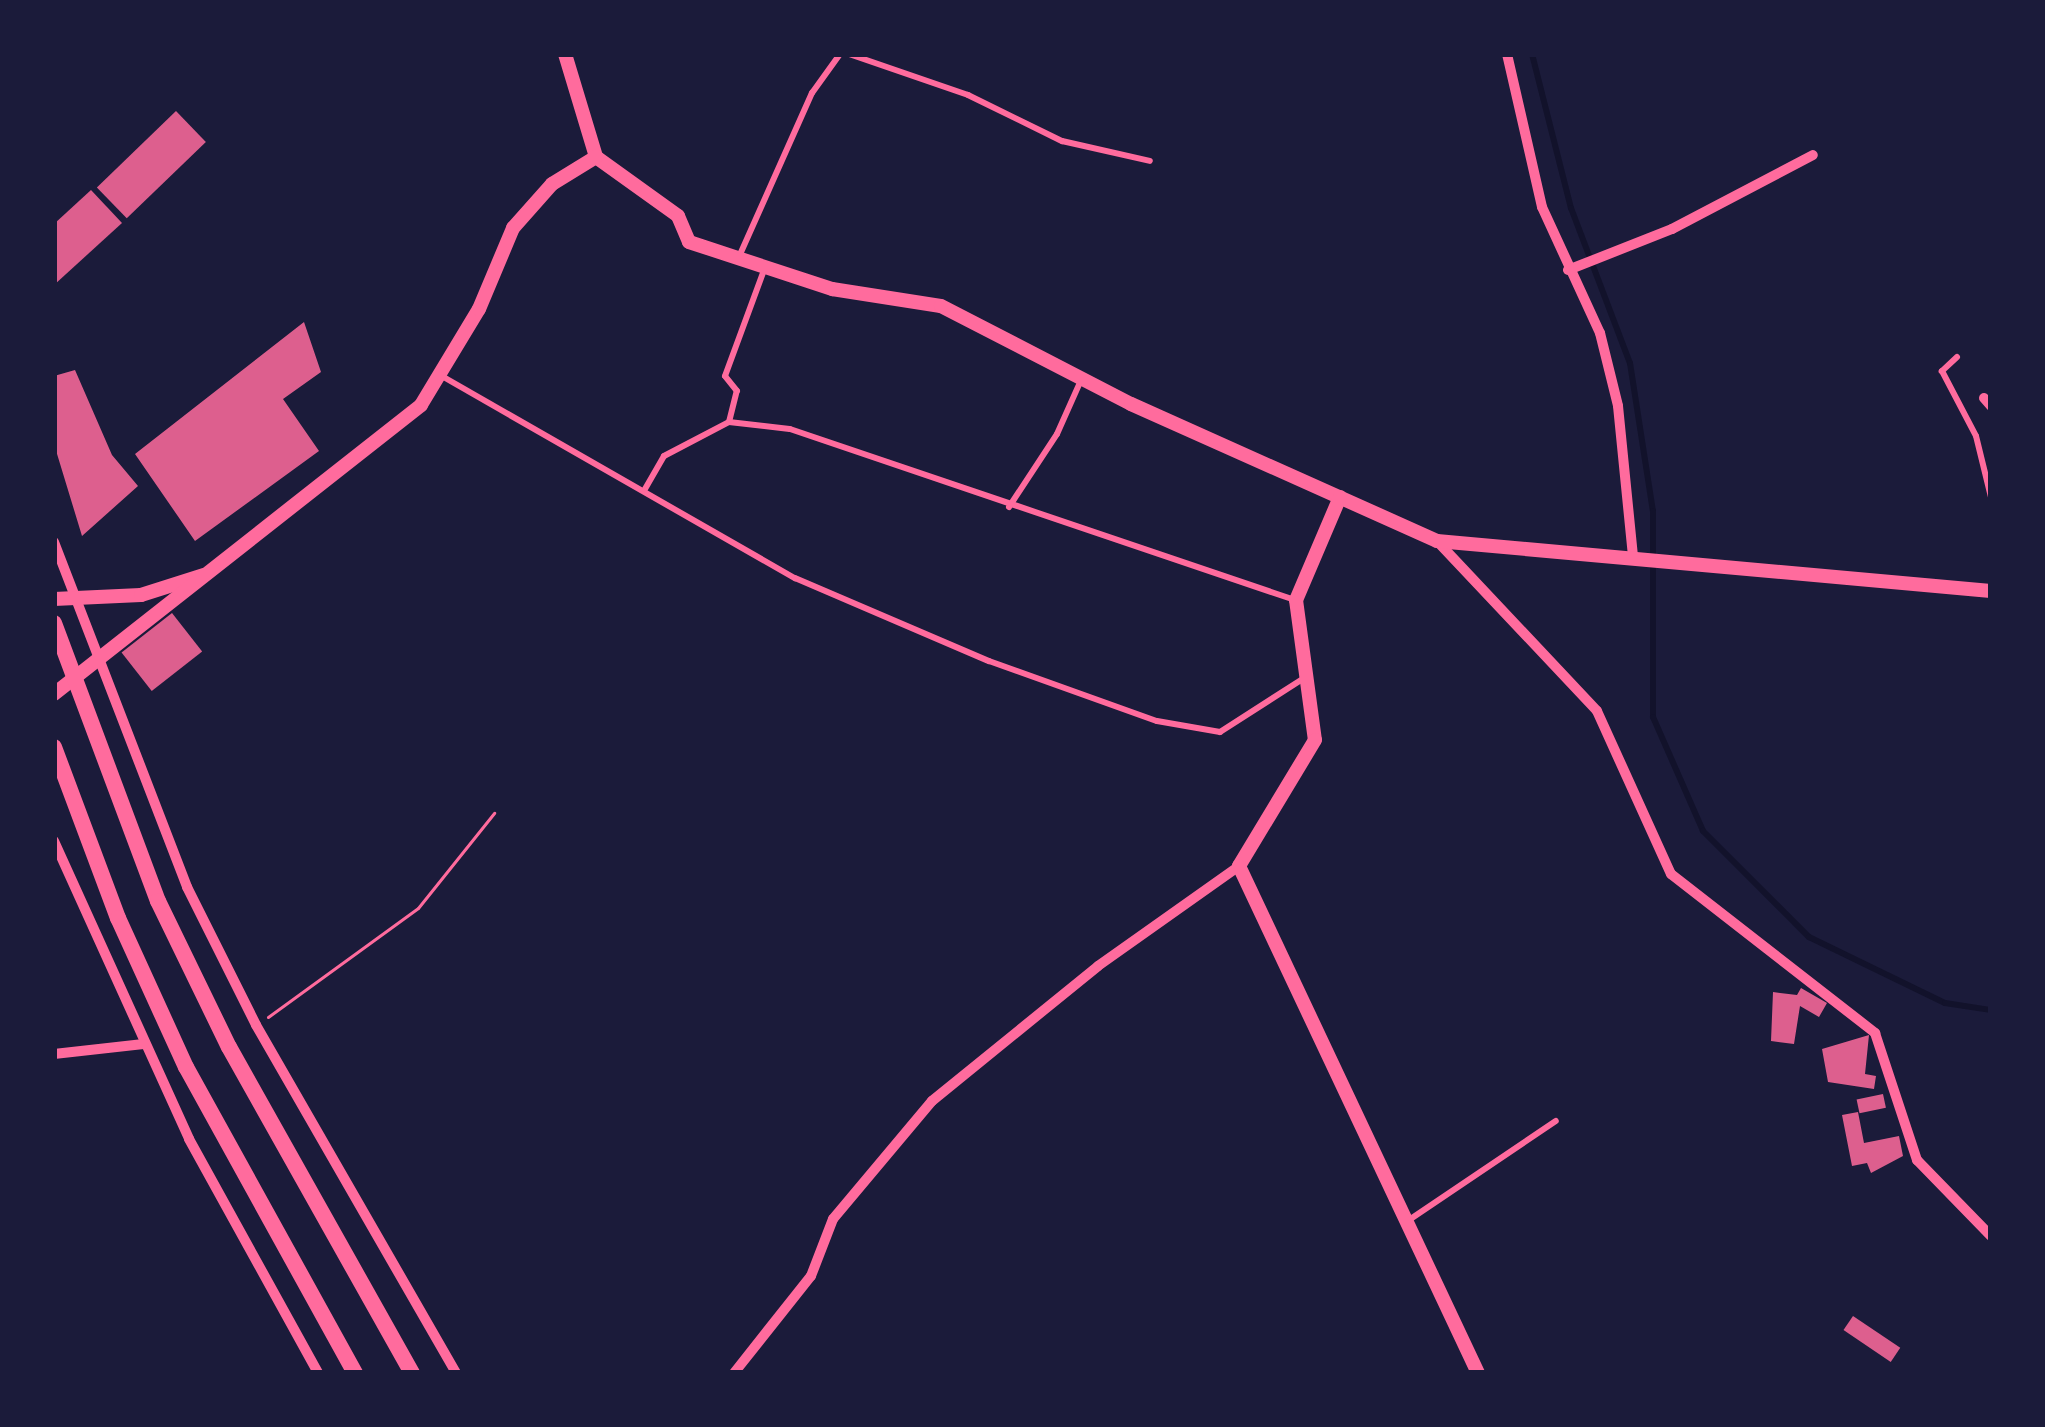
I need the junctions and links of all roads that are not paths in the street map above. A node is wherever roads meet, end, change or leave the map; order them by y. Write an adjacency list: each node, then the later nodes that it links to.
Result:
1 (565, 54): 6 (street)
2 (839, 54): 8 (lane)
3 (849, 54): 7 (lane)
4 (1507, 54): 10 (street)
5 (1813, 155): 10 (street)
6 (596, 157): 8 (street); 12 (street)
7 (1150, 161)
8 (736, 262): 9 (street)
9 (764, 270): 13 (street); 14 (lane)
10 (1568, 270): 21 (street)
11 (1957, 357): 17 (lane)
12 (439, 374): 15 (lane); 22 (street)
13 (1081, 380): 16 (street); 18 (lane)
14 (729, 422): 15 (lane); 18 (lane)
15 (645, 489): 29 (lane)
16 (1340, 497): 19 (street); 26 (street)
17 (1991, 497)
18 (1009, 507): 26 (lane)
19 (1437, 541): 21 (street); 38 (street)
20 (54, 542): 25 (street)
21 (1633, 557): 23 (street)
22 (220, 569): 25 (street); 28 (street)
23 (1991, 591)
24 (54, 598): 25 (street)
25 (74, 600): 28 (street)
26 (1296, 600): 29 (street)
27 (54, 623): 41 (main road)
28 (94, 662): 30 (street); 42 (street)
29 (1304, 678): 33 (street)
30 (54, 694)
31 (54, 747): 40 (main road)
32 (54, 841): 34 (street)
33 (1239, 866): 37 (street); 43 (street)
34 (142, 1044): 35 (street); 39 (street)
35 (54, 1054)
36 (1556, 1121): 37 (lane)
37 (1406, 1222): 44 (street)
38 (1991, 1236)
39 (318, 1373)
40 (355, 1373)
41 (412, 1373)
42 (456, 1373)
43 (734, 1373)
44 (1478, 1373)

